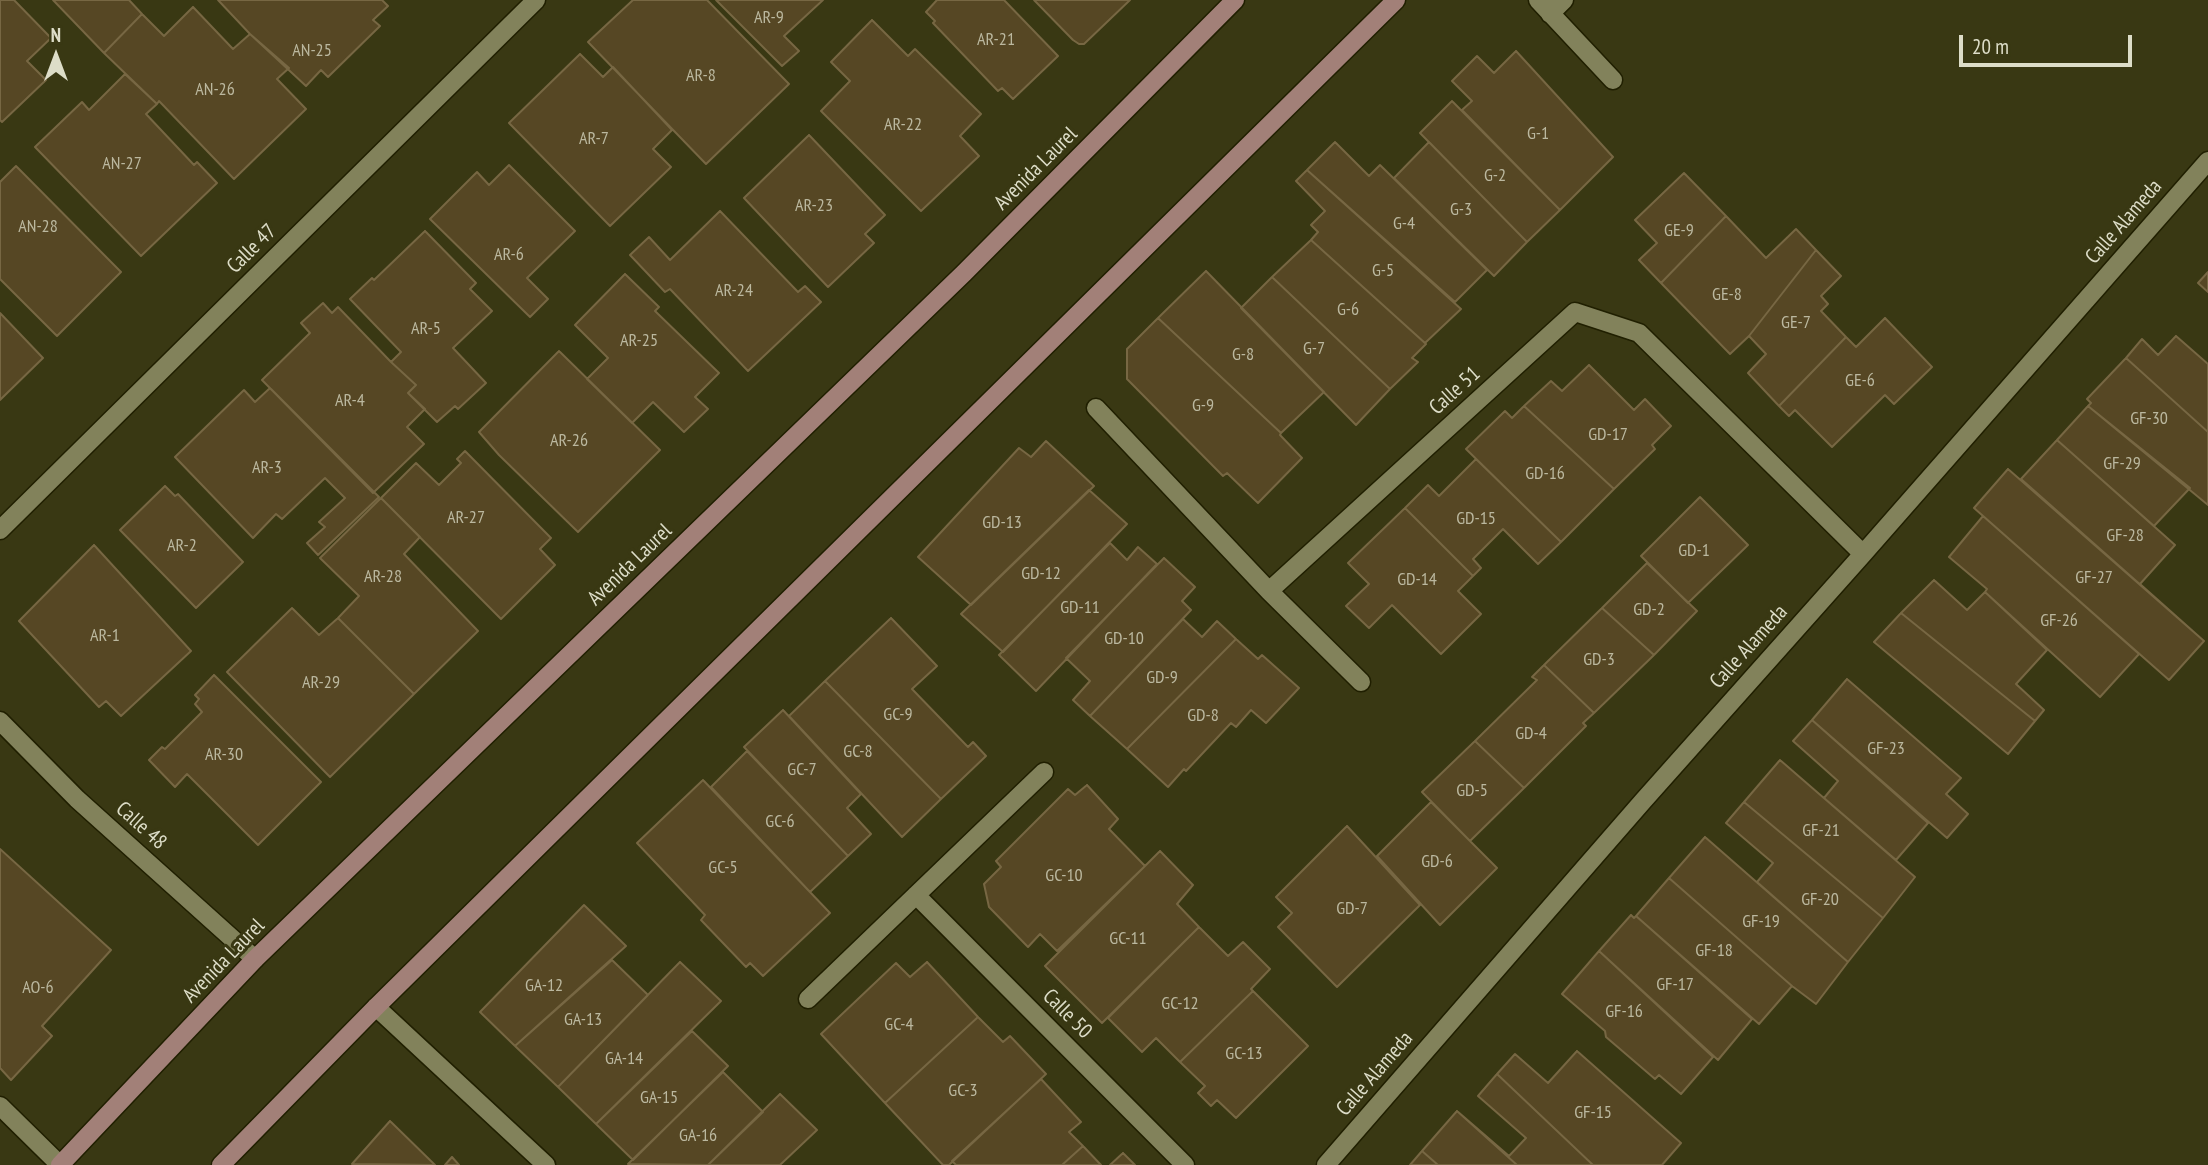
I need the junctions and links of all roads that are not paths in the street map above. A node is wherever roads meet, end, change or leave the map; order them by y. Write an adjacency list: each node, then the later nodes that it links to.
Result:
1 (536, 0): 10 (street, Calle 47)
2 (1235, 0): 17 (street, Avenida Laurel)
3 (1396, 0): 19 (street)
4 (1538, 0): 6 (street)
5 (1564, 0): 6 (street)
6 (1550, 14): 7 (street)
7 (1612, 80)
8 (2208, 161): 11 (street, Calle Alameda)
9 (1096, 408): 12 (street)
10 (0, 530)
11 (1863, 554): 12 (street, Calle 51); 25 (street, Calle Alameda)
12 (1269, 591): 13 (street)
13 (1361, 682)
14 (0, 722): 17 (street, Calle 48)
15 (1044, 772): 16 (street)
16 (916, 895): 18 (street); 24 (street, Calle 50)
17 (255, 959): 21 (street, Avenida Laurel)
18 (808, 999)
19 (376, 1007): 22 (street); 23 (street)
20 (0, 1106): 21 (street)
21 (60, 1165)
22 (220, 1165)
23 (546, 1165)
24 (1185, 1165)
25 (1326, 1165)

